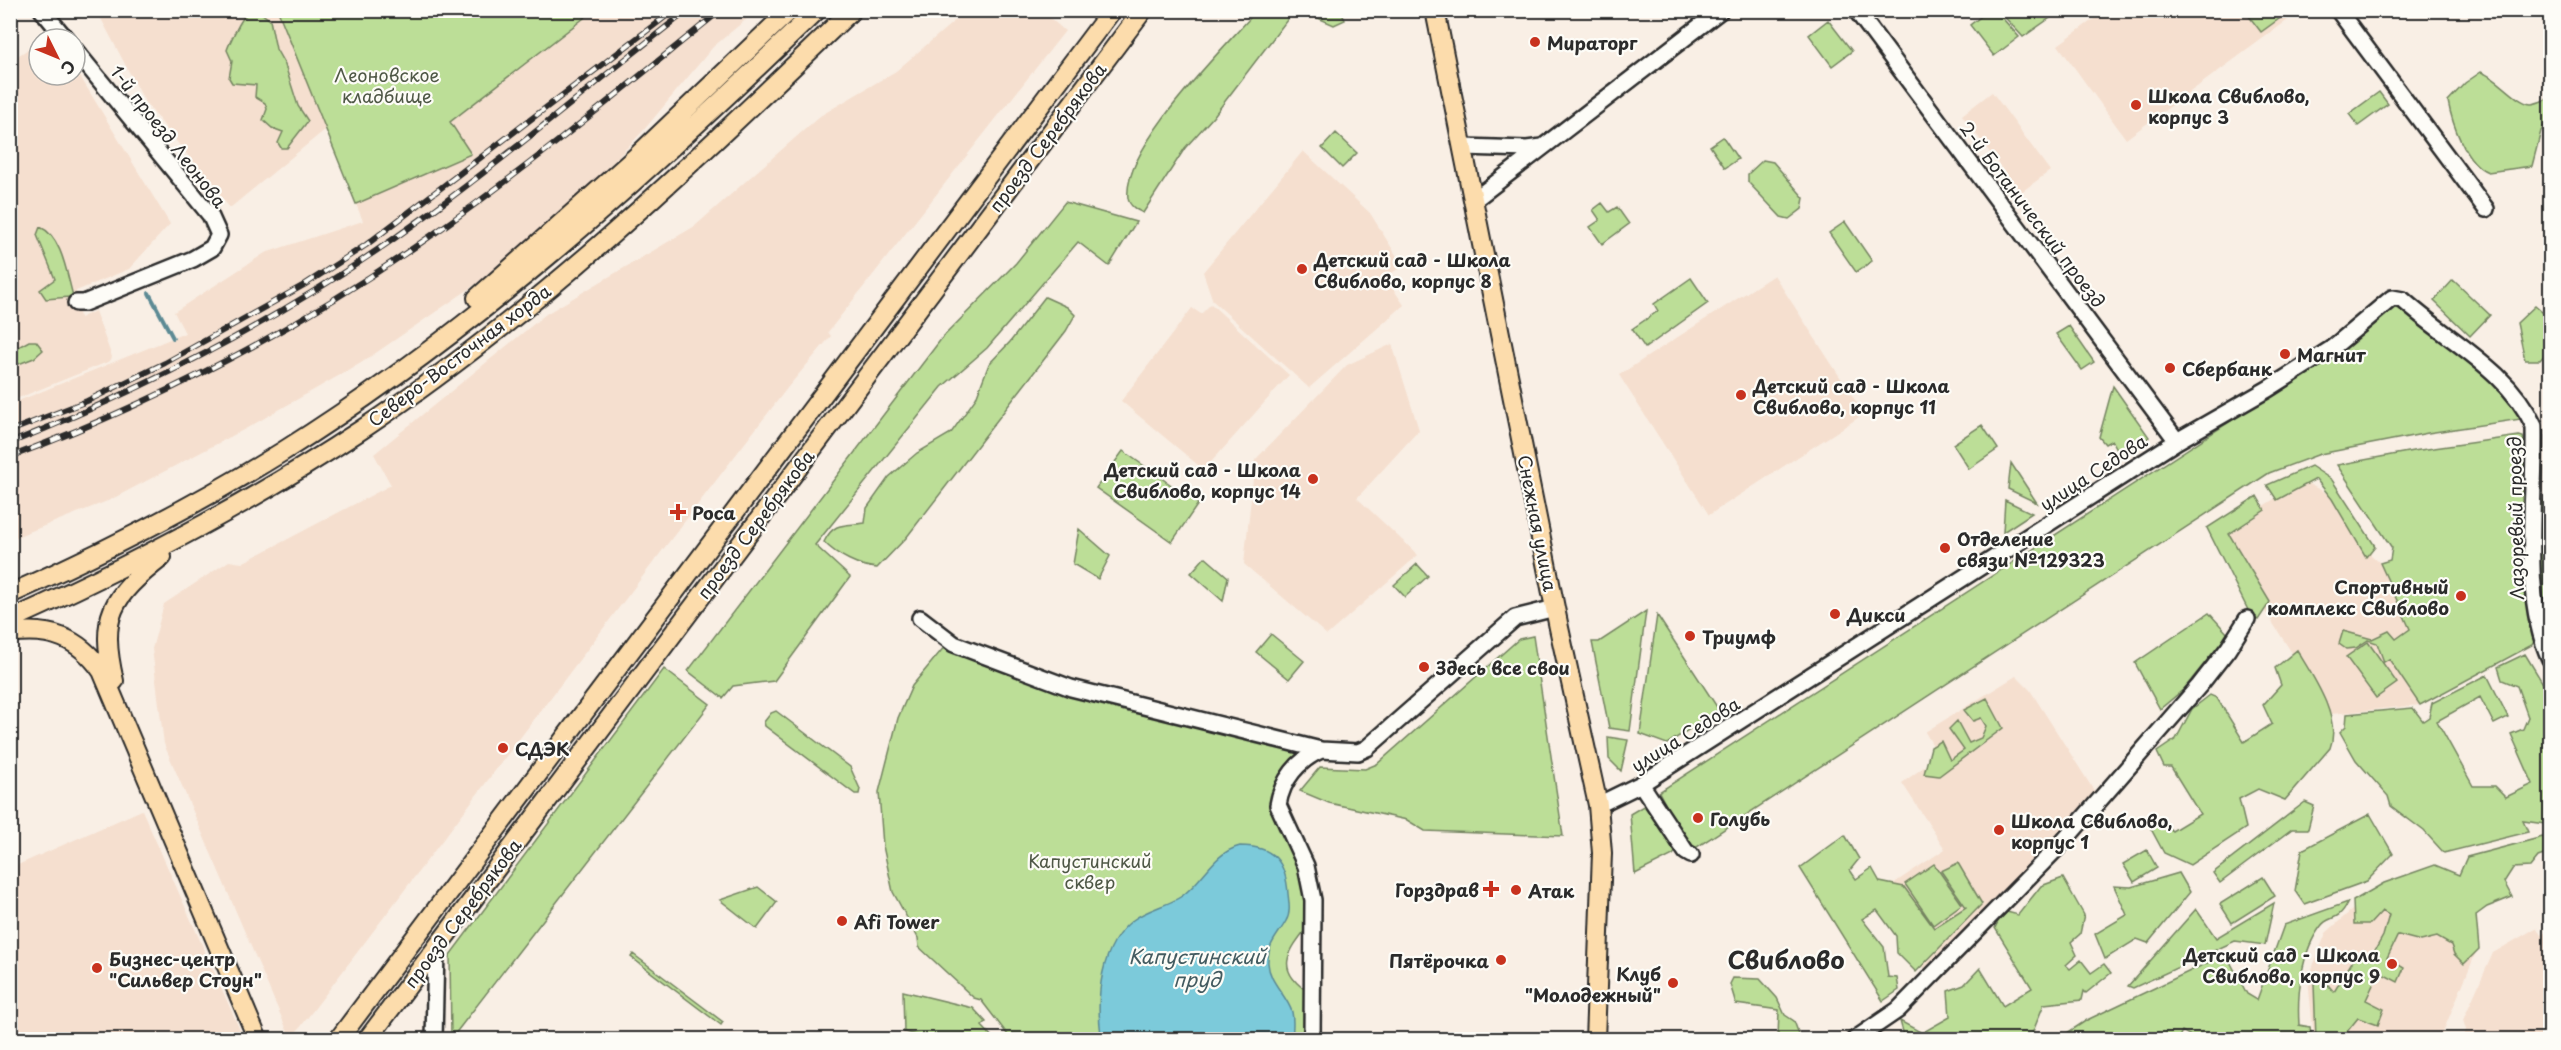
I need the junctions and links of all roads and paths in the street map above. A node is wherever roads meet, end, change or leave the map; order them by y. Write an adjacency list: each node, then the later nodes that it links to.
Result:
1 (42, 10): 11 (street)
2 (790, 10): 19 (main road)
3 (817, 10): 19 (main road, Северо-Восточная хорда)
4 (852, 10): 21 (main road, Северо-Восточная хорда)
5 (1112, 10): 36 (main road, проезд Серебрякова)
6 (1143, 10): 34 (main road, проезд Серебрякова)
7 (1435, 10): 14 (main road, Снежная улица)
8 (1721, 10): 13 (street)
9 (1856, 10): 20 (street, 2-й Ботанический проезд)
10 (2338, 10): 16 (street)
11 (56, 27)
12 (87, 65): 18 (street, 1-й проезд Леонова)
13 (1545, 146): 14 (street); 15 (street)
14 (1464, 147): 15 (main road, Снежная улица)
15 (1474, 200): 23 (main road, Снежная улица)
16 (2486, 209)
17 (2392, 298): 20 (street, улица Седова); 28 (street, Лазоревый проезд)
18 (76, 303)
19 (315, 431): 22 (main road, Северо-Восточная хорда)
20 (2177, 441): 31 (street, улица Седова)
21 (191, 533): 26 (main road, Северо-Восточная хорда); 29 (main road)
22 (10, 594)
23 (1555, 608): 30 (street); 32 (main road, Снежная улица)
24 (920, 618): 30 (street)
25 (2247, 619): 41 (street)
26 (10, 620)
27 (10, 633): 29 (main road)
28 (2550, 659)
29 (120, 711): 35 (main road)
30 (1321, 750): 39 (street)
31 (1641, 784): 32 (street, улица Седова); 33 (street)
32 (1598, 805): 40 (main road, Снежная улица)
33 (1691, 855)
34 (436, 948): 37 (main road, проезд Серебрякова); 38 (street)
35 (258, 1040)
36 (338, 1040)
37 (367, 1040)
38 (434, 1040)
39 (1312, 1040)
40 (1595, 1040)
41 (1854, 1040)

